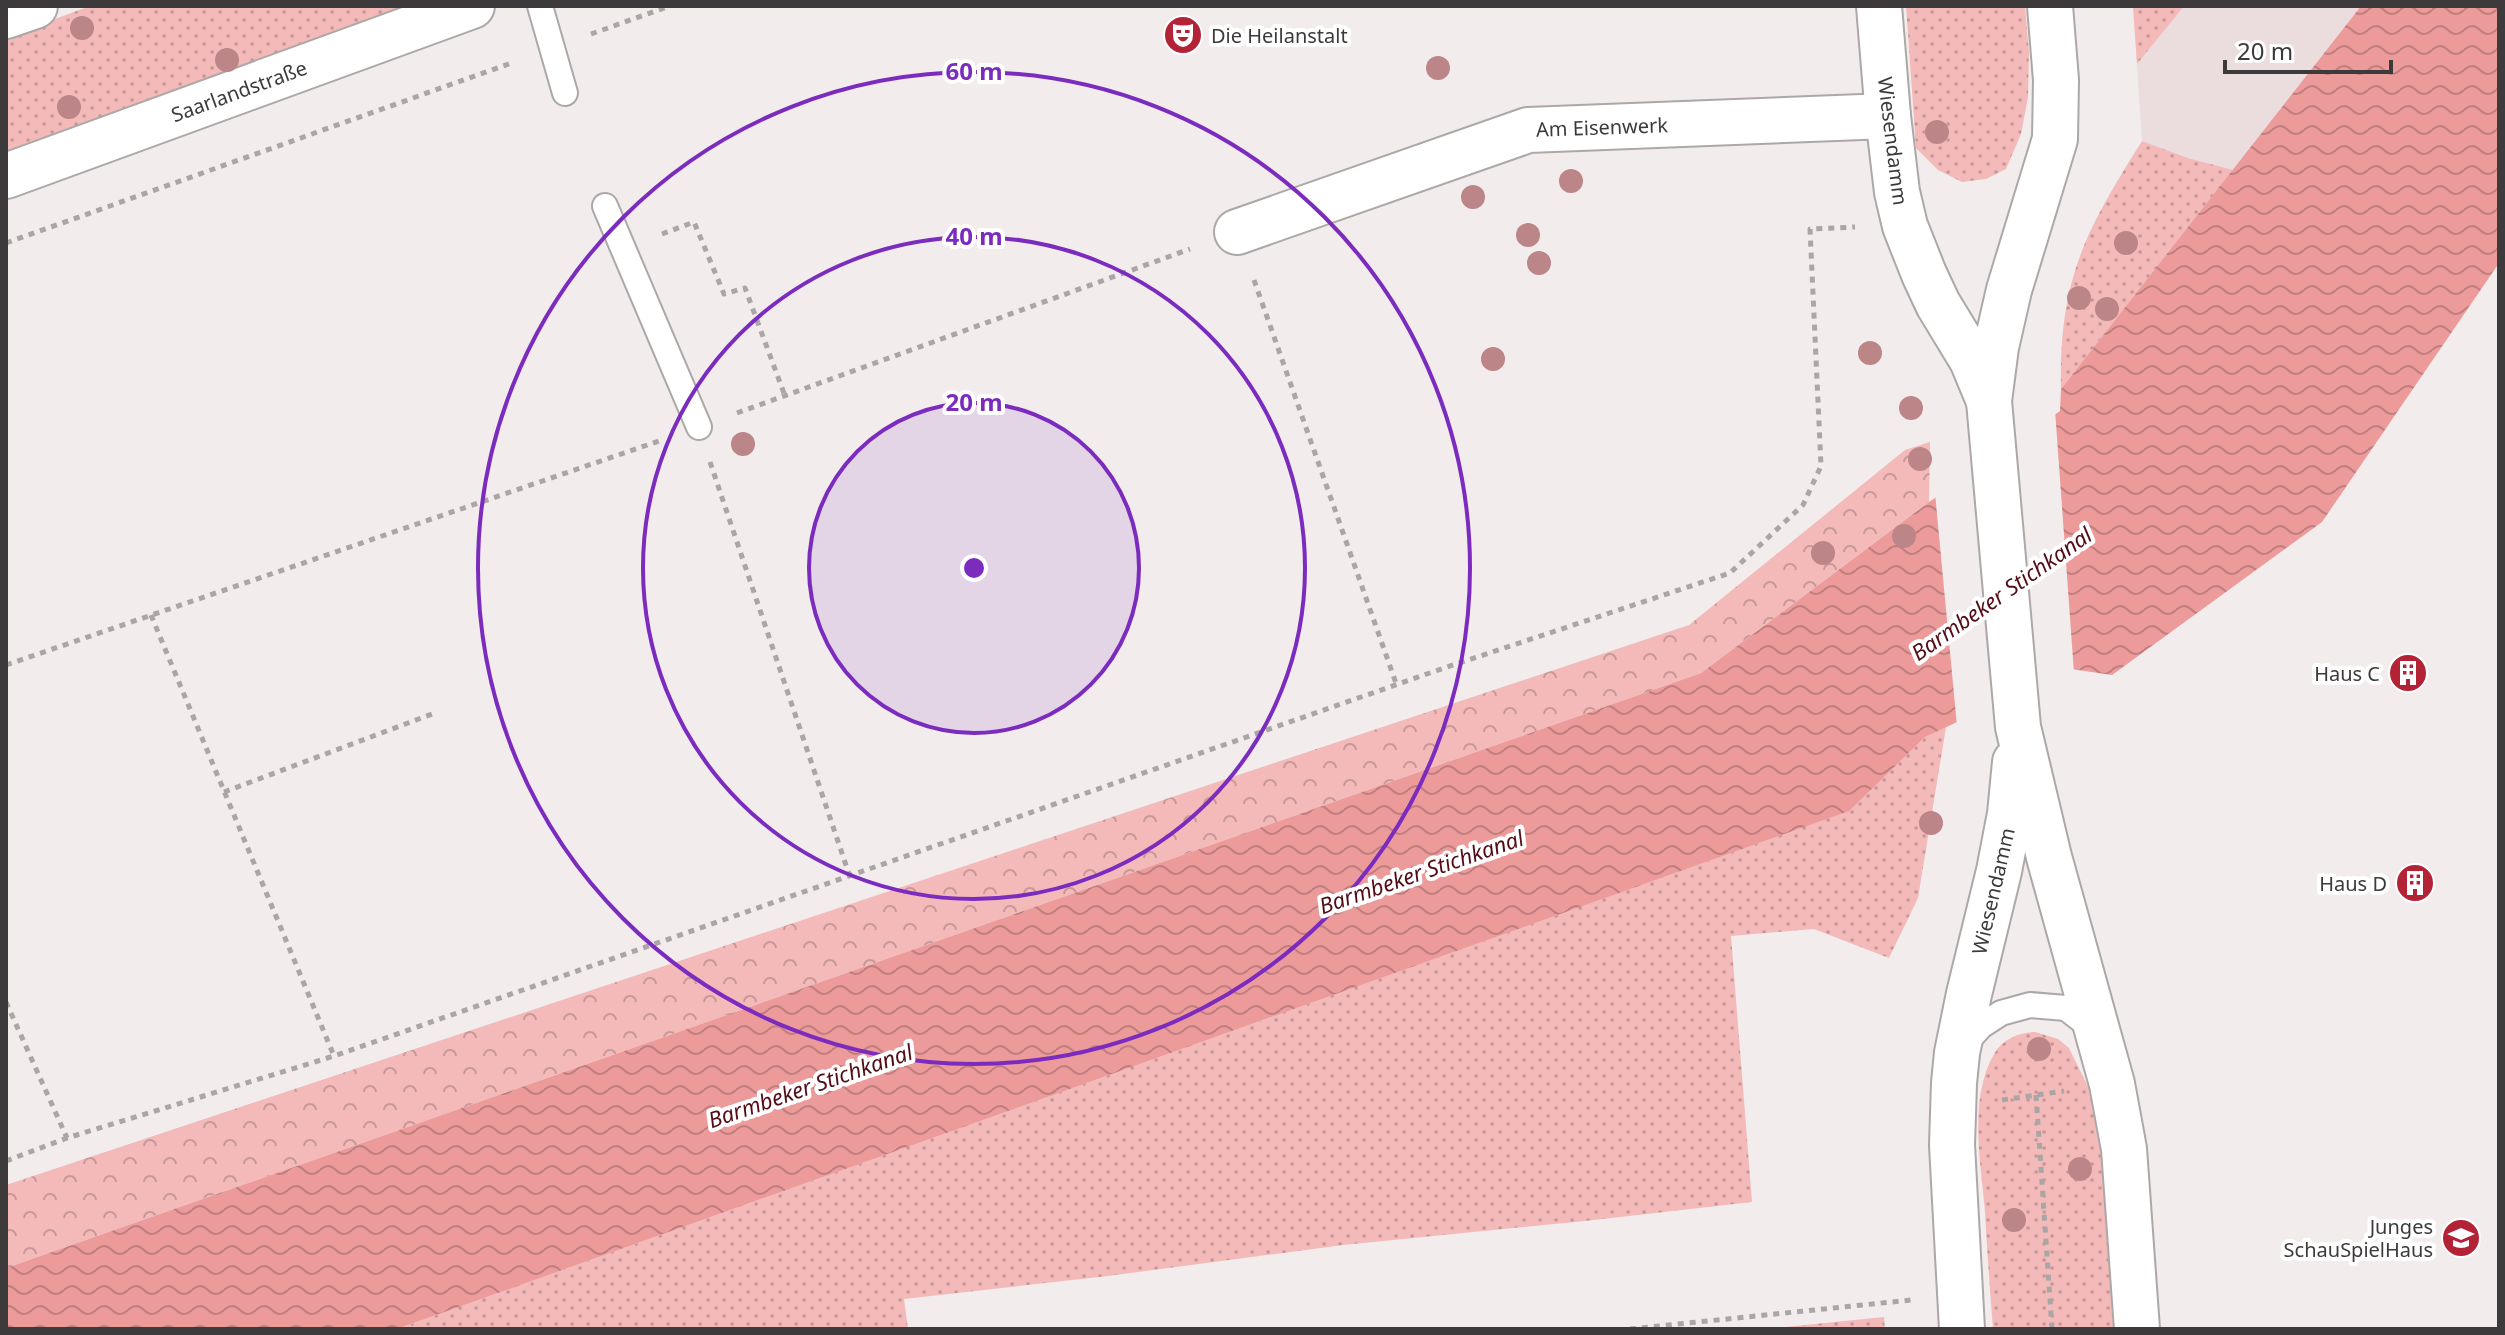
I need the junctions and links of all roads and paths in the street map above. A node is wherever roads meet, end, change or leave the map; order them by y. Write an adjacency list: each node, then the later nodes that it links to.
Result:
1 (35, 6): 7 (street)
2 (472, 6): 11 (street, Saarlandstraße)
3 (540, 6): 8 (lane)
4 (670, 6): 8 (path)
5 (1879, 6): 10 (street, Wiesendamm)
6 (2050, 6): 18 (street, Wiesendamm)
7 (6, 16)
8 (552, 48): 9 (lane); 15 (path)
9 (565, 93)
10 (1888, 116): 14 (street, Am Eisenwerk); 18 (street, Wiesendamm)
11 (6, 176)
12 (605, 206): 16 (lane)
13 (1810, 229): 22 (path)
14 (1237, 232): 17 (path); 22 (path)
15 (6, 243)
16 (623, 249): 17 (path); 19 (lane)
17 (785, 396): 19 (path)
18 (1989, 401): 24 (street, Wiesendamm)
19 (699, 427): 20 (path); 26 (path)
20 (151, 615): 21 (path); 25 (path)
21 (6, 665)
22 (1397, 686): 26 (path)
23 (432, 714): 25 (path)
24 (2018, 727): 28 (street, Wiesendamm); 29 (street, Wiesendamm)
25 (224, 792): 30 (path)
26 (850, 877): 30 (path)
27 (6, 1002): 32 (path)
28 (2098, 1033): 29 (lane); 38 (street, Wiesendamm)
29 (1957, 1053): 34 (street, Wiesendamm)
30 (334, 1056): 32 (path)
31 (2036, 1095): 37 (path)
32 (67, 1138): 33 (path)
33 (6, 1161)
34 (1960, 1312): 35 (path)
35 (1662, 1327): 36 (path)
36 (1630, 1329)
37 (2052, 1329)
38 (2137, 1329)

